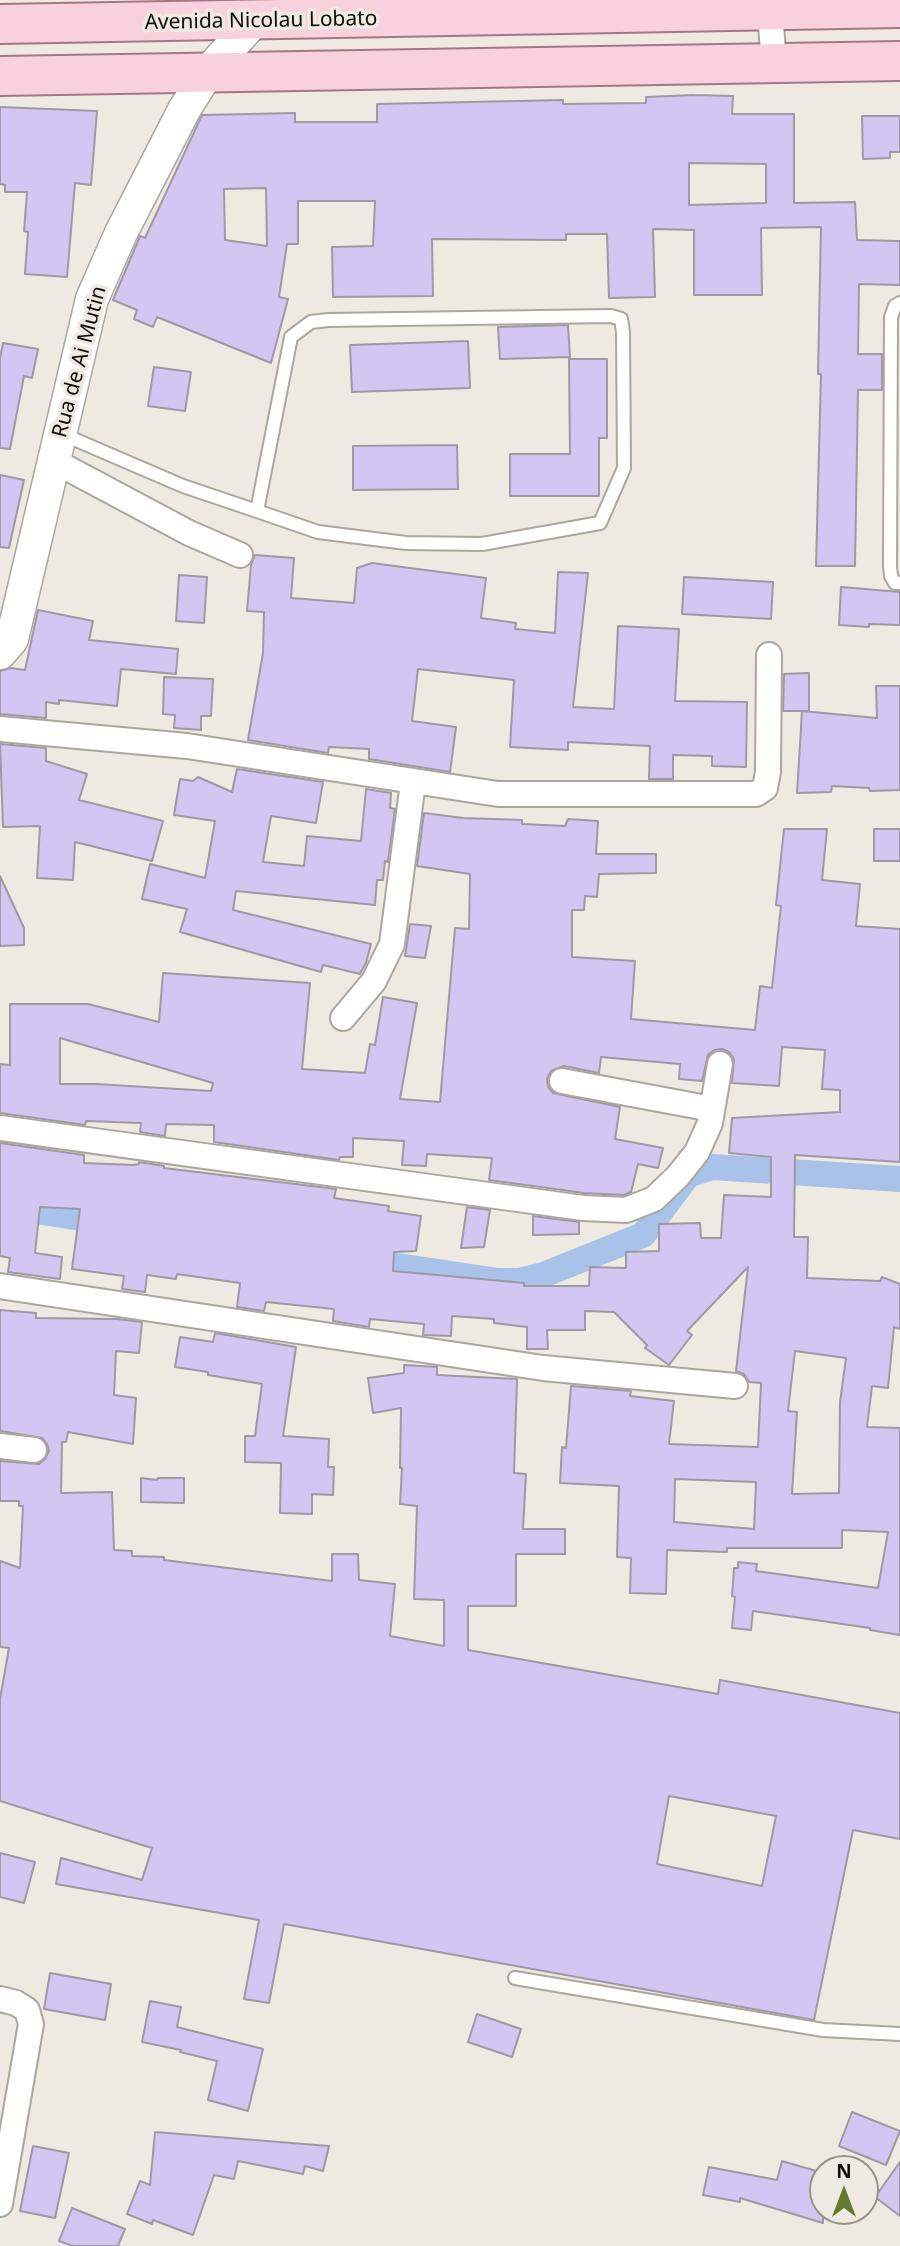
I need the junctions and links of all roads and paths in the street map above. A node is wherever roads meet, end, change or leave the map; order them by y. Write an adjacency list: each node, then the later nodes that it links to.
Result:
1 (769, 6): 2 (main road, Avenida Nicolau Lobato); 4 (main road, Avenida Nicolau Lobato); 8 (street)
2 (655, 7): 3 (main road, Avenida Nicolau Lobato)
3 (564, 8): 5 (main road, Avenida Nicolau Lobato)
4 (900, 8)
5 (253, 10): 6 (main road, Avenida Nicolau Lobato); 9 (street, Rua de Ai Mutin)
6 (0, 24)
7 (900, 61): 8 (main road)
8 (774, 64): 9 (main road)
9 (207, 73): 10 (main road); 12 (street, Rua de Ai Mutin)
10 (0, 76)
11 (900, 303): 15 (lane)
12 (57, 447): 13 (lane); 14 (street); 16 (street, Rua de Ai Mutin)
13 (257, 511): 13 (lane)
14 (240, 555)
15 (900, 583)
16 (4, 643)
17 (769, 655): 19 (street)
18 (0, 729): 19 (street)
19 (413, 782): 20 (street)
20 (343, 1018)
21 (720, 1064): 23 (street)
22 (562, 1081): 23 (street)
23 (712, 1109): 24 (street)
24 (0, 1128)
25 (0, 1286): 26 (street)
26 (735, 1386)
27 (0, 1446): 28 (street)
28 (34, 1450)
29 (515, 1978): 31 (lane)
30 (0, 1999): 32 (street)
31 (900, 2034)
32 (0, 2204)

